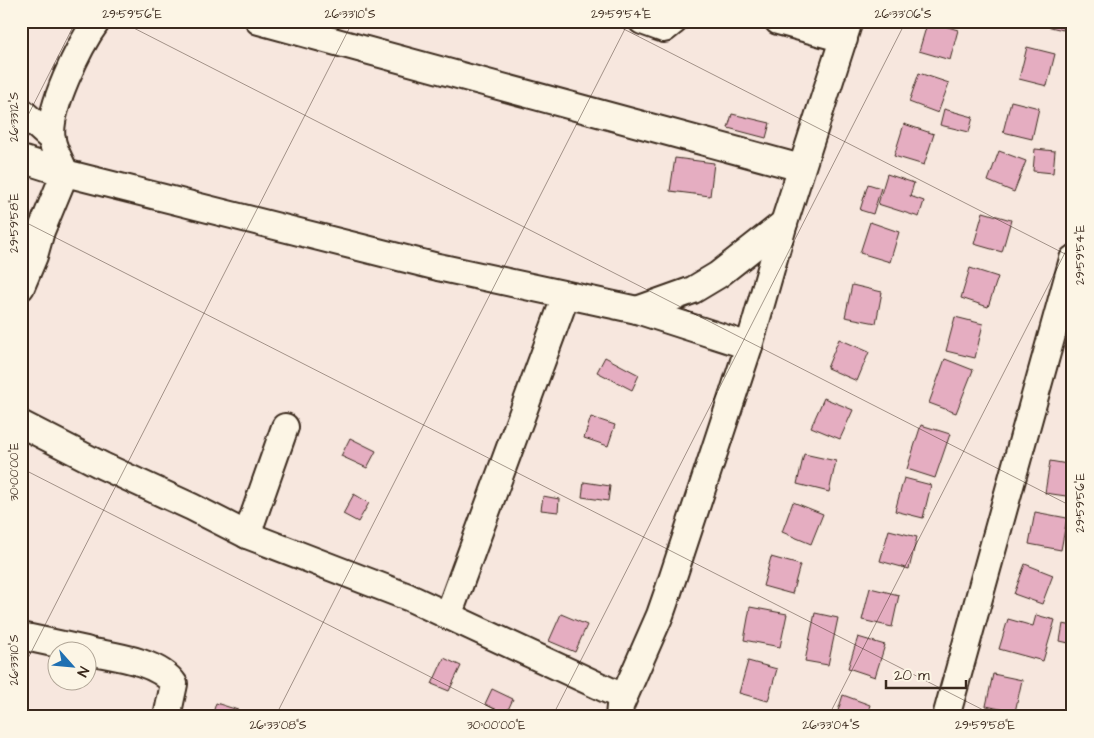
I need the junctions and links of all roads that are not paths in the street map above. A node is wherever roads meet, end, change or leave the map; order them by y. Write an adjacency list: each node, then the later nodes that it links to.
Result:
1 (97, 21): 8 (street)
2 (259, 21): 10 (street)
3 (642, 21): 4 (street)
4 (674, 21)
5 (778, 21): 6 (street)
6 (846, 30): 10 (street)
7 (21, 111): 8 (street)
8 (52, 139): 11 (street)
9 (21, 159): 11 (street)
10 (802, 168): 12 (street)
11 (65, 173): 14 (street); 15 (street)
12 (784, 223): 16 (street); 17 (street)
13 (1073, 259): 27 (street)
14 (21, 287)
15 (566, 295): 16 (street); 21 (street)
16 (637, 310): 17 (street)
17 (748, 346): 25 (street)
18 (21, 424): 20 (street)
19 (285, 427): 20 (street)
20 (247, 535): 21 (street)
21 (448, 616): 25 (street)
22 (21, 636): 23 (street)
23 (48, 642)
24 (98, 653): 26 (street)
25 (621, 707)
26 (167, 717)
27 (946, 717)

